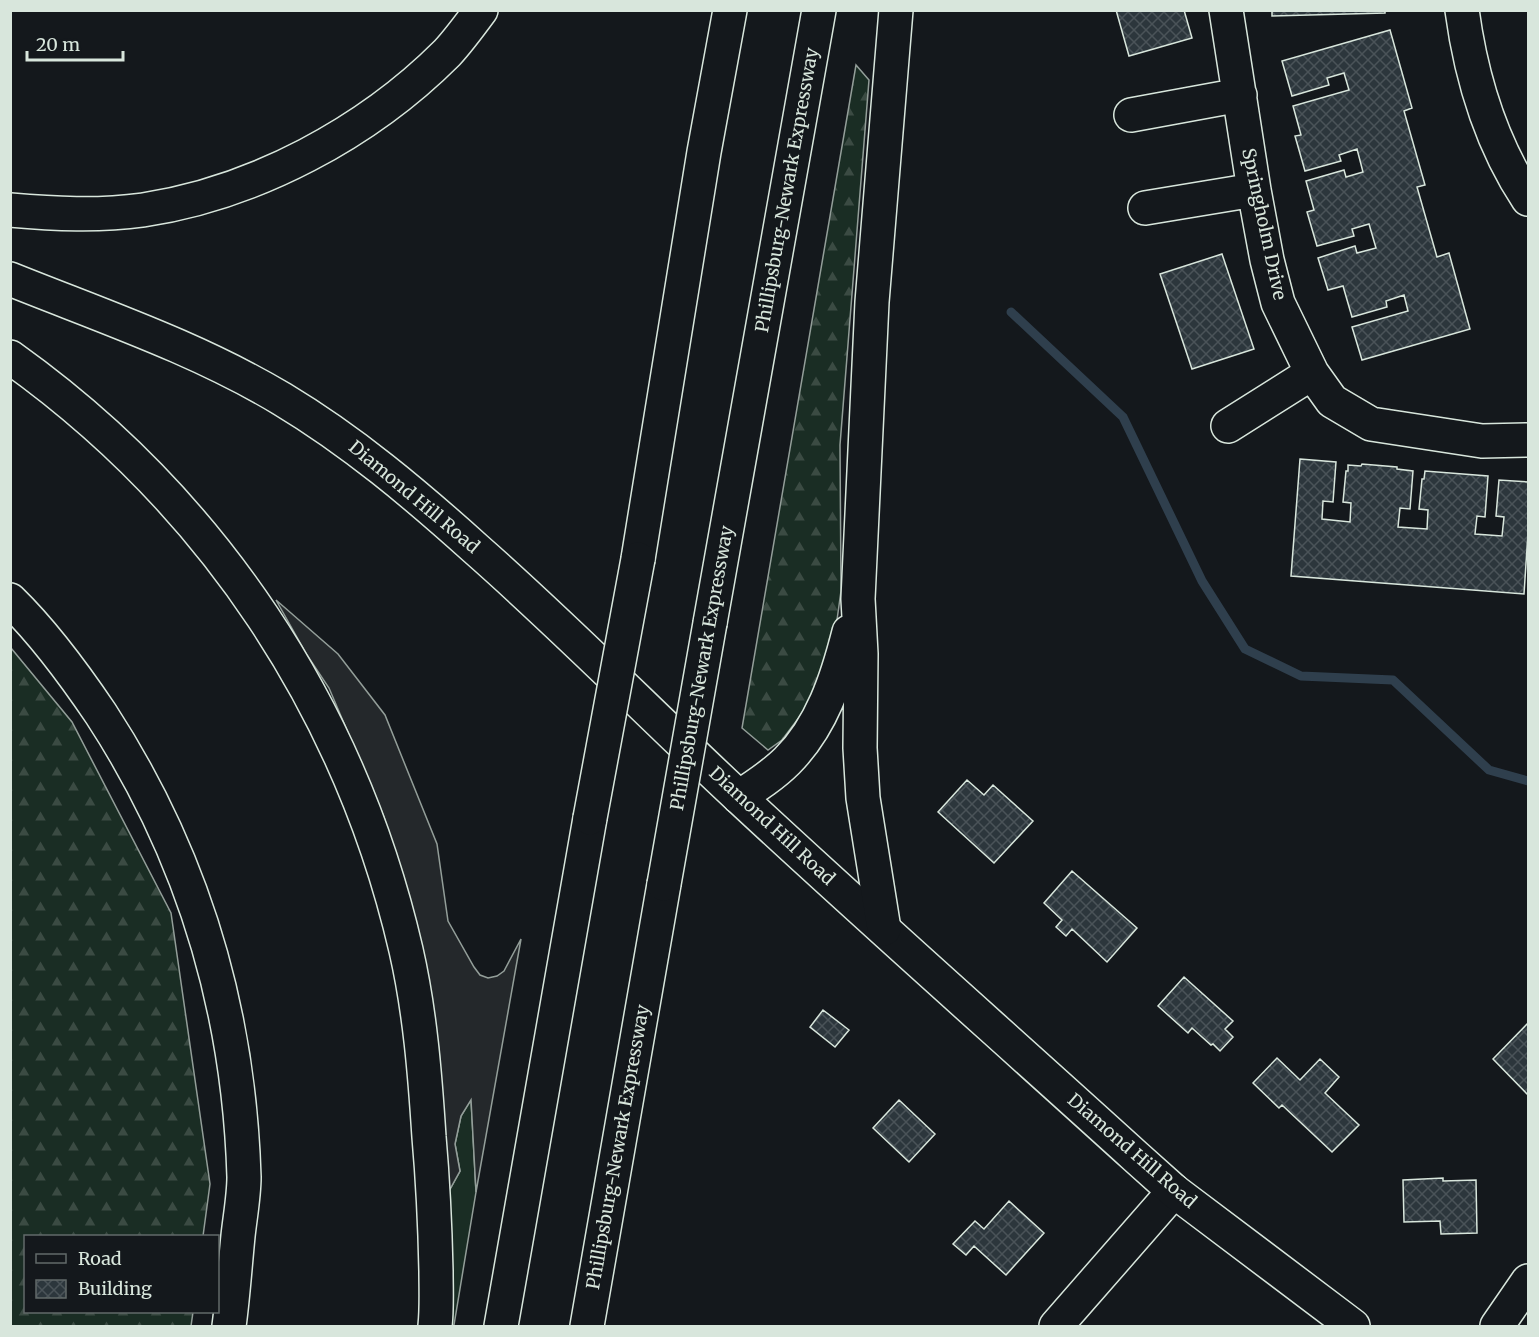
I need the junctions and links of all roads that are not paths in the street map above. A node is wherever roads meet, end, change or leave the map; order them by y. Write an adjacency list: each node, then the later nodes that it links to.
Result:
1 (481, 10): 12 (main road)
2 (730, 10): 26 (main road, bridge)
3 (819, 10): 27 (main road, Phillipsburg-Newark Expressway, bridge)
4 (896, 10): 18 (main road)
5 (1226, 10): 7 (main road, Springholm Drive)
6 (1462, 10): 10 (main road)
7 (1240, 95): 8 (main road); 9 (main road, Springholm Drive)
8 (1131, 115)
9 (1254, 190): 11 (main road); 15 (main road, Springholm Drive)
10 (1528, 198)
11 (1145, 208)
12 (10, 210)
13 (10, 279): 20 (main road, Diamond Hill Road)
14 (10, 357): 25 (main road)
15 (1312, 373): 16 (main road); 17 (main road, Springholm Drive)
16 (1228, 426)
17 (1528, 440)
18 (858, 598): 20 (main road); 21 (main road)
19 (10, 600): 24 (main road)
20 (739, 797): 21 (main road, Diamond Hill Road)
21 (884, 929): 22 (main road, Diamond Hill Road)
22 (1174, 1191): 28 (main road); 29 (main road, Diamond Hill Road)
23 (1528, 1281): 30 (main road)
24 (229, 1326)
25 (435, 1326)
26 (501, 1326)
27 (587, 1326)
28 (1056, 1326)
29 (1353, 1326)
30 (1497, 1326)

